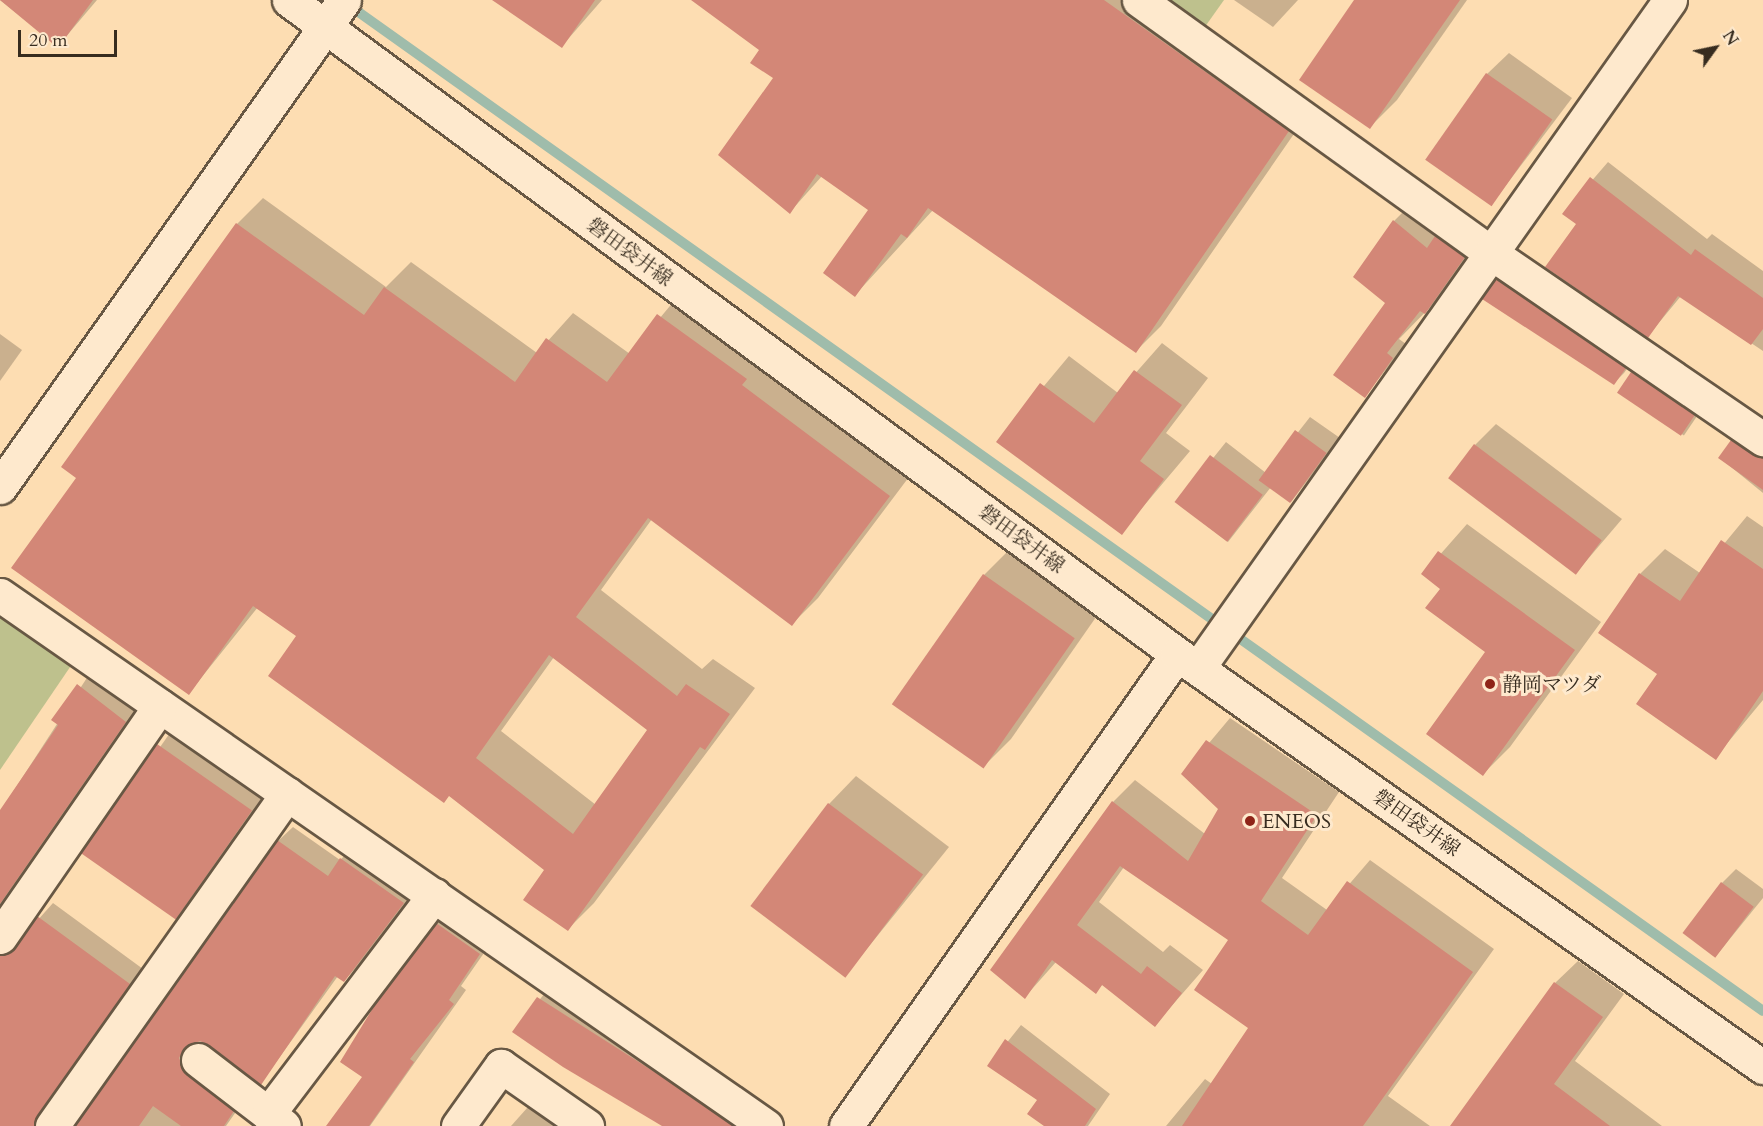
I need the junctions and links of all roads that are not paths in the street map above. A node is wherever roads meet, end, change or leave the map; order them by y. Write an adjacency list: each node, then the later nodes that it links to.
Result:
1 (289, 0): 5 (street, 磐田袋井線)
2 (344, 0): 5 (street)
3 (1139, 0): 6 (street)
4 (1670, 0): 6 (street)
5 (324, 28): 8 (street); 10 (street, 磐田袋井線)
6 (1491, 253): 7 (street); 10 (street)
7 (1763, 439)
8 (0, 487)
9 (0, 595): 11 (street)
10 (1188, 661): 16 (street, 磐田袋井線); 22 (street)
11 (160, 706): 12 (street); 14 (street)
12 (287, 794): 13 (street); 18 (street)
13 (434, 895): 17 (street); 21 (street)
14 (0, 937)
15 (198, 1060): 17 (street)
16 (1763, 1067)
17 (276, 1120)
18 (52, 1126)
19 (458, 1126): 20 (street)
20 (587, 1126)
21 (766, 1126)
22 (846, 1126)

